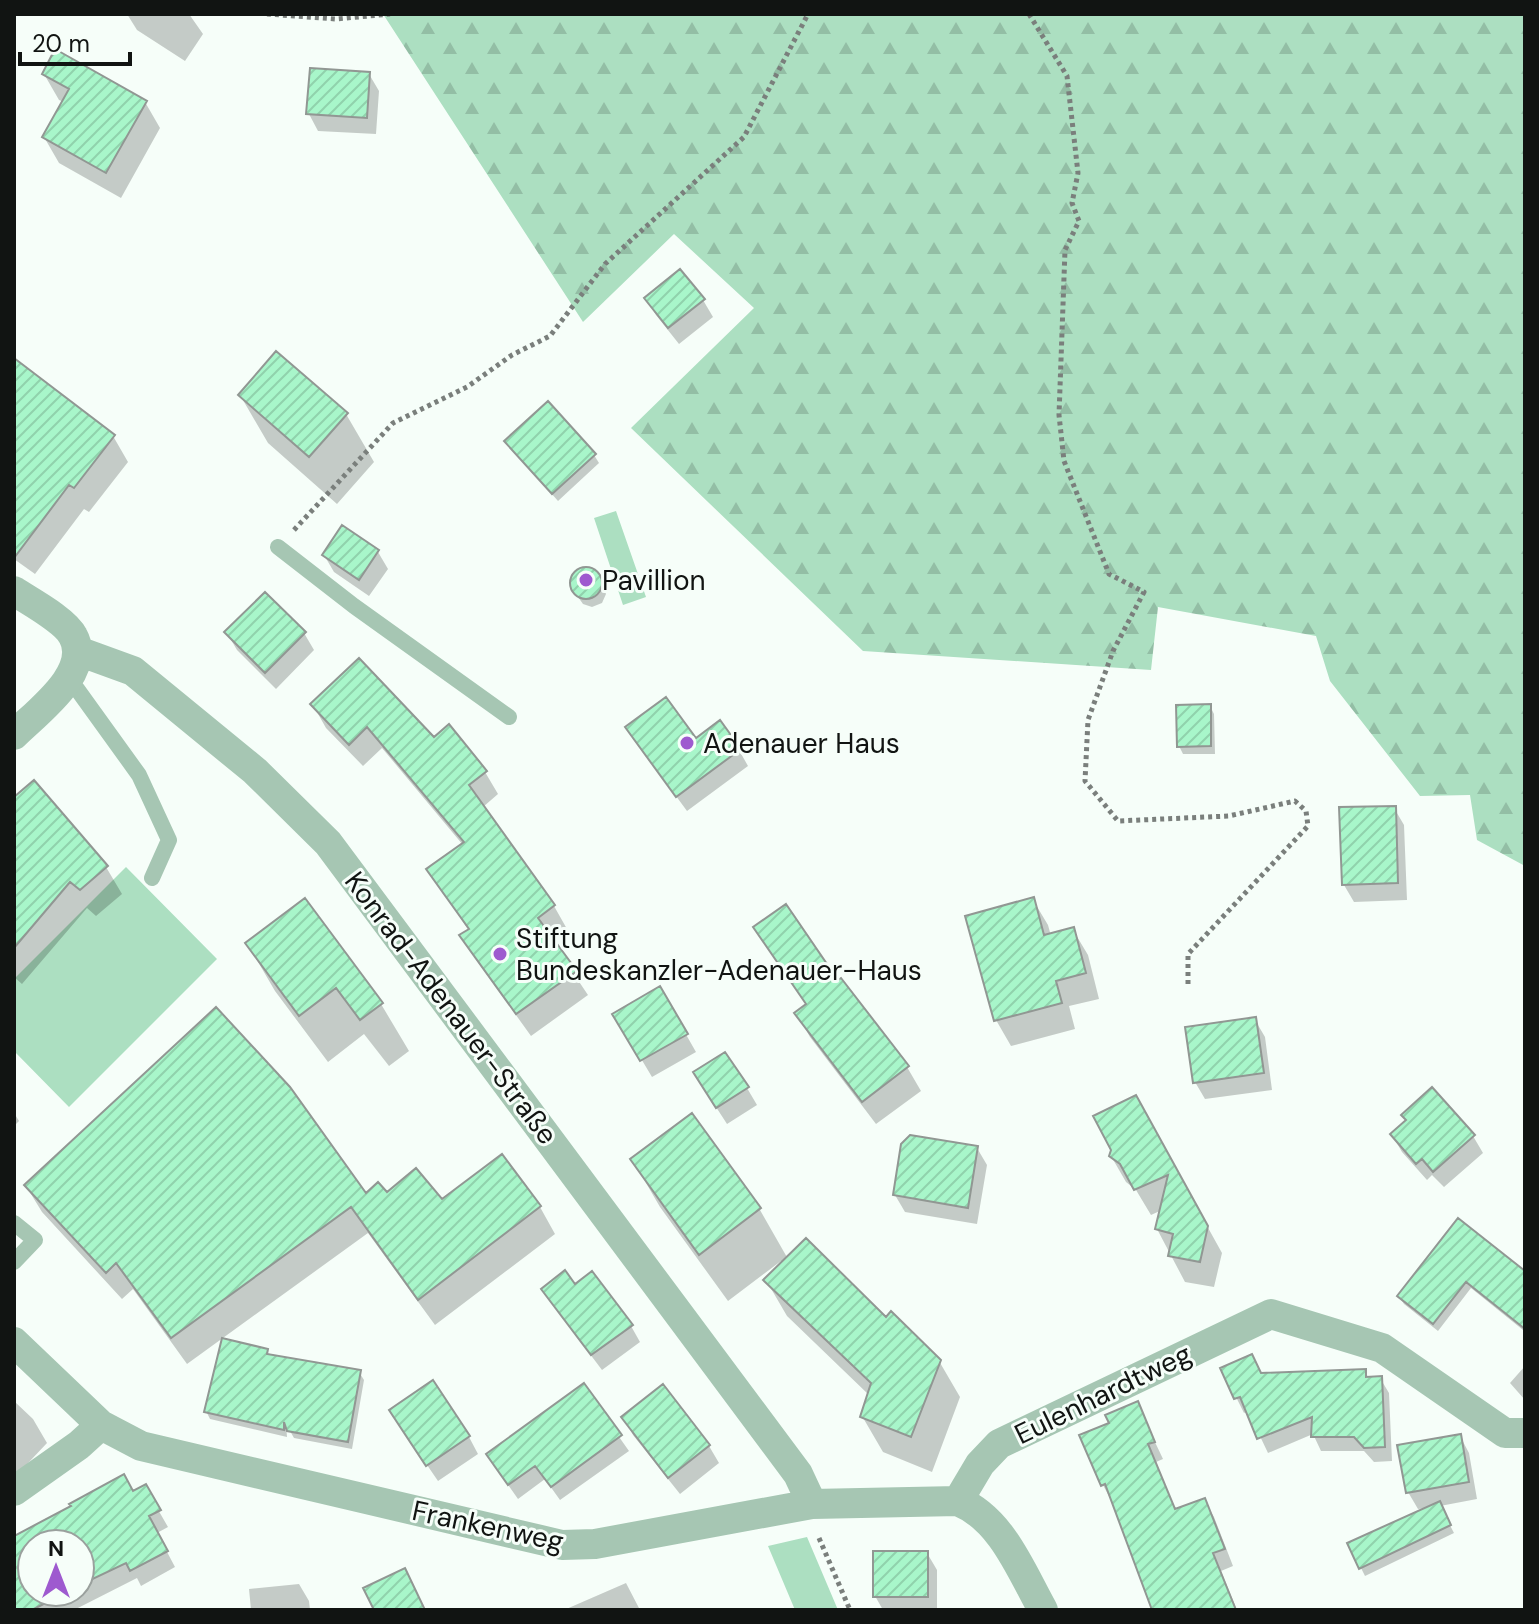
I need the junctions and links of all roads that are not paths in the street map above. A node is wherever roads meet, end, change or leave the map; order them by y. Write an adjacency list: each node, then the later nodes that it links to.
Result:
1 (278, 547): 5 (lane)
2 (14, 591): 3 (street)
3 (78, 651): 4 (street); 15 (street, Konrad-Adenauer-Straße)
4 (67, 682): 6 (street); 7 (lane)
5 (509, 717)
6 (14, 735)
7 (152, 878)
8 (14, 1223): 9 (lane)
9 (14, 1262)
10 (14, 1342): 11 (street, Frankenweg)
11 (101, 1425): 13 (street); 15 (street, Frankenweg)
12 (1525, 1433): 14 (street, Eulenhardtweg)
13 (14, 1491)
14 (958, 1501): 15 (street, Frankenweg); 16 (street)
15 (812, 1504)
16 (1043, 1610)

